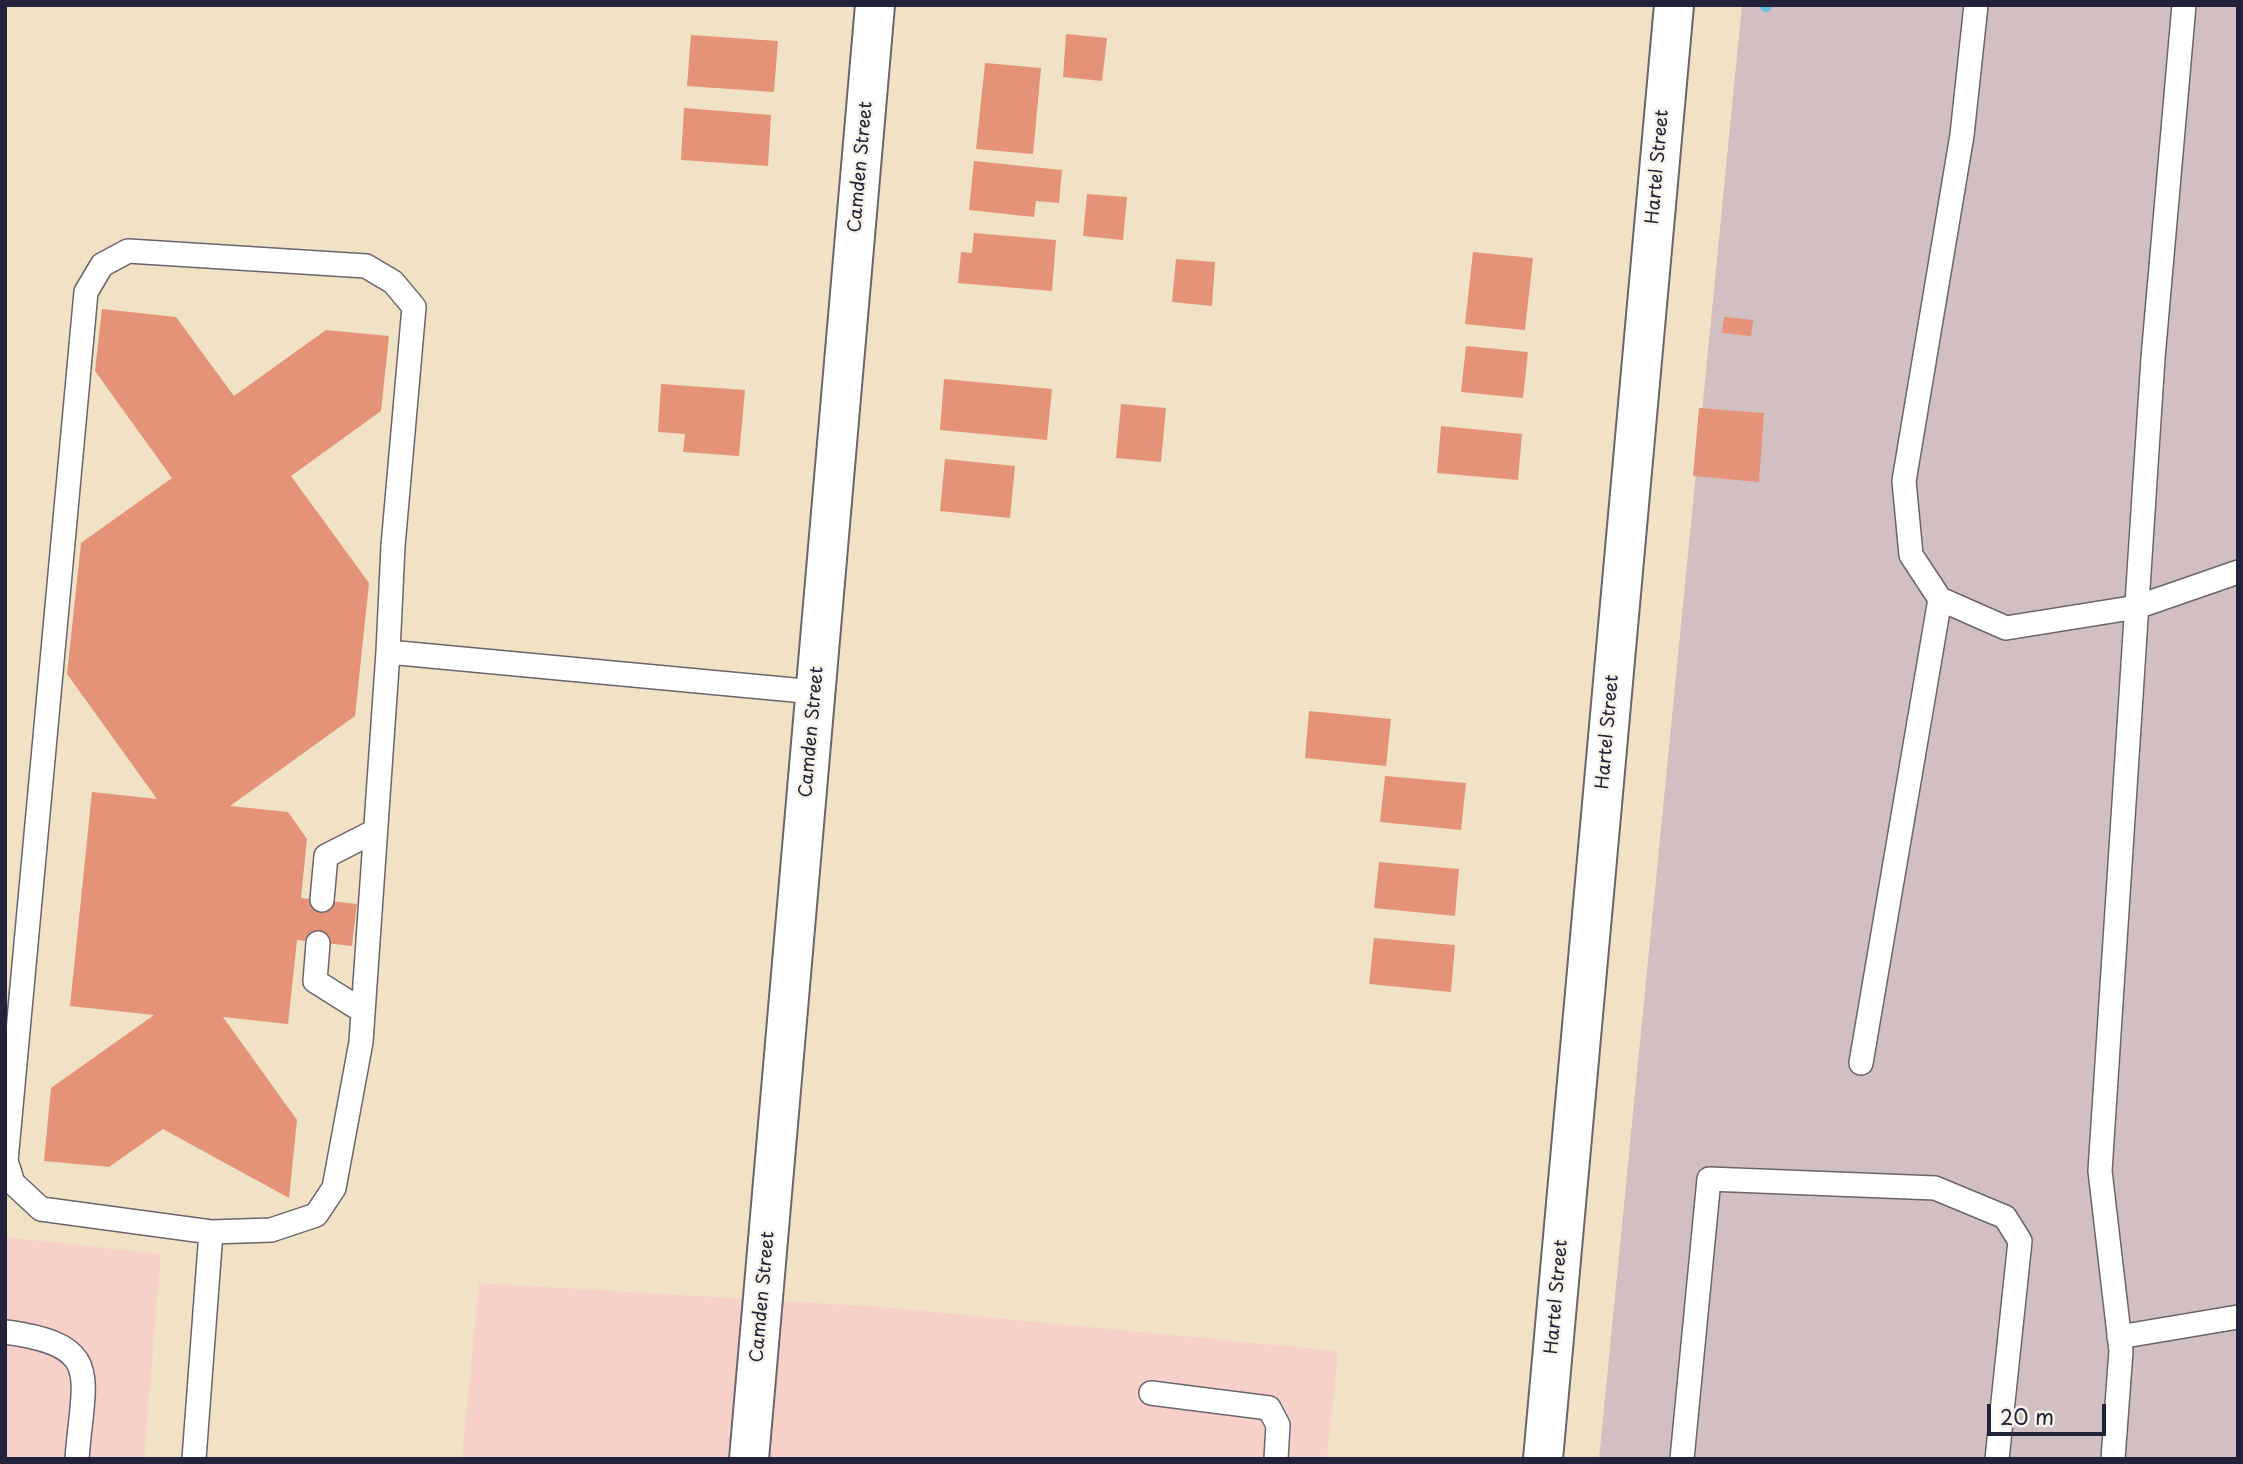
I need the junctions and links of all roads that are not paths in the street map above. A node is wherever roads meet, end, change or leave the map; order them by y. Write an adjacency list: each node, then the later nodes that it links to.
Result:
1 (875, 5): 9 (street, Camden Street)
2 (1674, 5): 24 (street, Hartel Street)
3 (1976, 5): 6 (lane)
4 (2185, 5): 7 (lane)
5 (2238, 572): 7 (lane)
6 (1940, 599): 7 (lane); 14 (lane)
7 (2137, 607): 18 (lane)
8 (388, 652): 9 (lane); 10 (lane); 15 (lane)
9 (815, 692): 22 (street, Camden Street)
10 (376, 831): 11 (lane); 13 (lane)
11 (322, 900)
12 (318, 943): 13 (lane)
13 (361, 1010): 15 (lane)
14 (1861, 1063)
15 (211, 1232): 21 (lane)
16 (2238, 1317): 18 (lane)
17 (5, 1332): 20 (lane)
18 (2119, 1337): 27 (lane)
19 (1151, 1393): 23 (lane)
20 (77, 1459)
21 (194, 1459)
22 (748, 1459)
23 (1276, 1459)
24 (1543, 1459)
25 (1682, 1459): 26 (lane)
26 (1997, 1459)
27 (2113, 1459)

